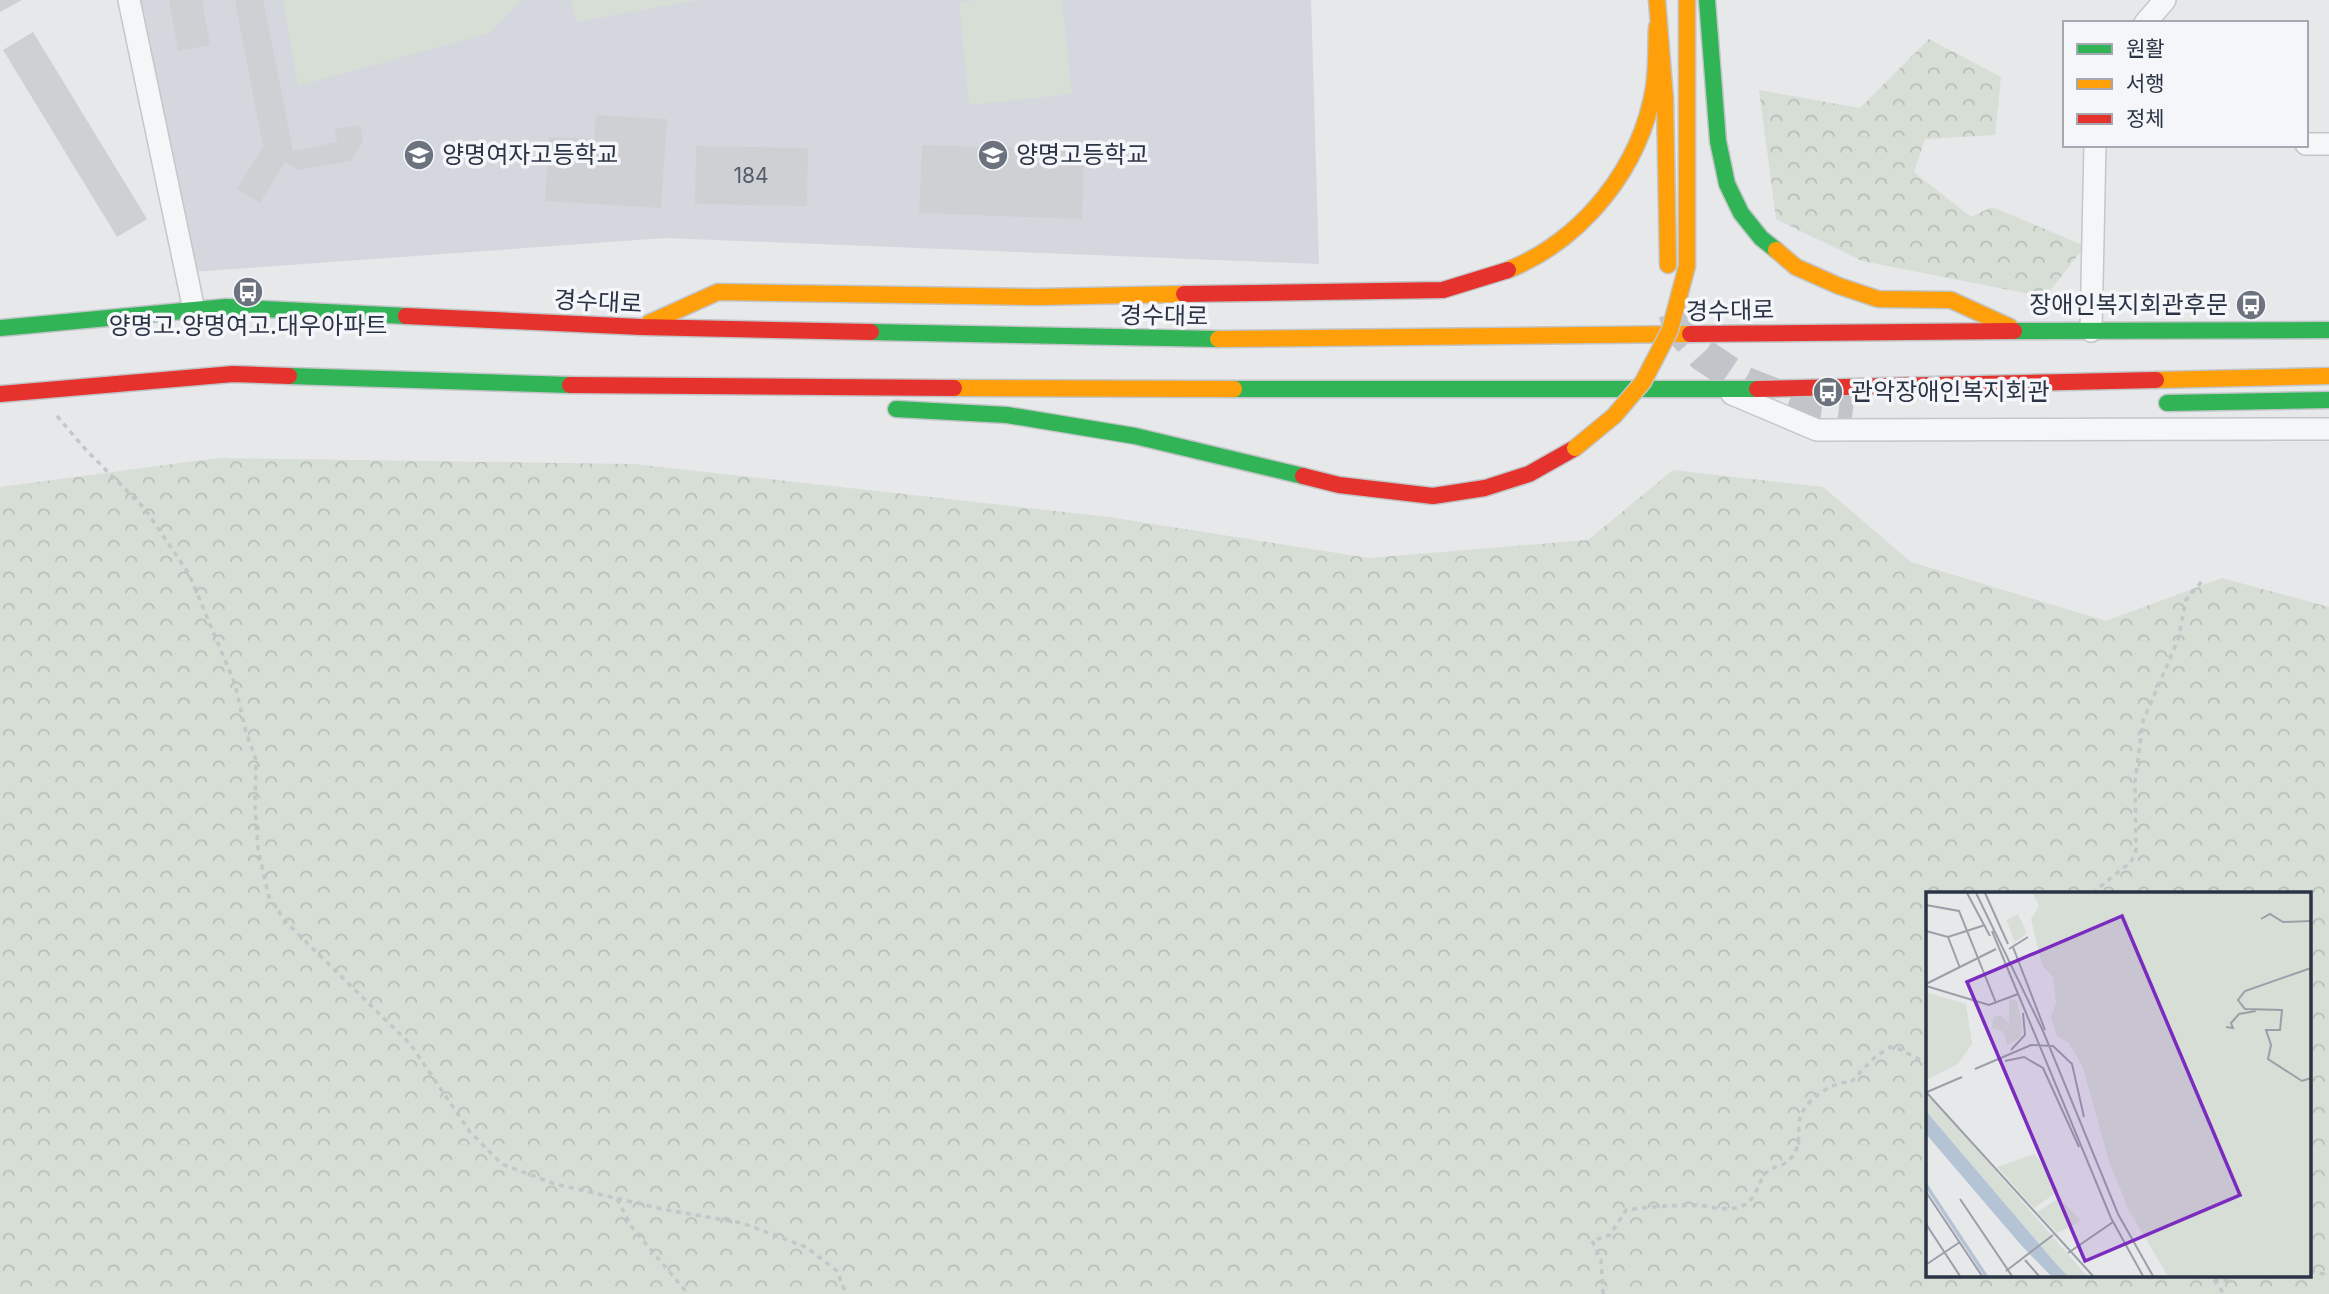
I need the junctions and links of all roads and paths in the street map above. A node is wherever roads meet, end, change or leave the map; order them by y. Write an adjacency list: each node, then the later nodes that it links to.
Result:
1 (129, 0): 12 (street)
2 (1657, 0): 7 (main road)
3 (1687, 0): 26 (main road, bridge)
4 (1707, 0): 16 (main road)
5 (2165, 0): 6 (street)
6 (2147, 21)
7 (1657, 27): 11 (main road); 14 (main road)
8 (2308, 144): 9 (street)
9 (2329, 144)
10 (2095, 147): 17 (street)
11 (1668, 265)
12 (194, 310): 13 (main road, 경수대로); 14 (main road, 경수대로)
13 (0, 327)
14 (641, 327): 16 (main road, 경수대로)
15 (2329, 330): 17 (main road, 경수대로)
16 (2019, 331): 17 (main road, 경수대로)
17 (2091, 331)
18 (2329, 376): 20 (main road)
19 (639, 387): 20 (main road); 21 (main road); 25 (main road)
20 (1720, 389): 27 (street)
21 (35, 391): 22 (main road); 31 (path)
22 (0, 394)
23 (2329, 400): 24 (main road)
24 (2147, 403)
25 (830, 404)
26 (884, 408)
27 (2329, 429)
28 (2203, 580): 29 (path)
29 (2093, 892)
30 (1926, 1063): 39 (path)
31 (617, 1199): 37 (path); 38 (path)
32 (2312, 1271): 33 (path)
33 (2329, 1275)
34 (2207, 1276): 36 (path)
35 (2234, 1276): 36 (path)
36 (2214, 1280): 40 (path)
37 (688, 1294)
38 (846, 1294)
39 (1603, 1294)
40 (2224, 1294)

